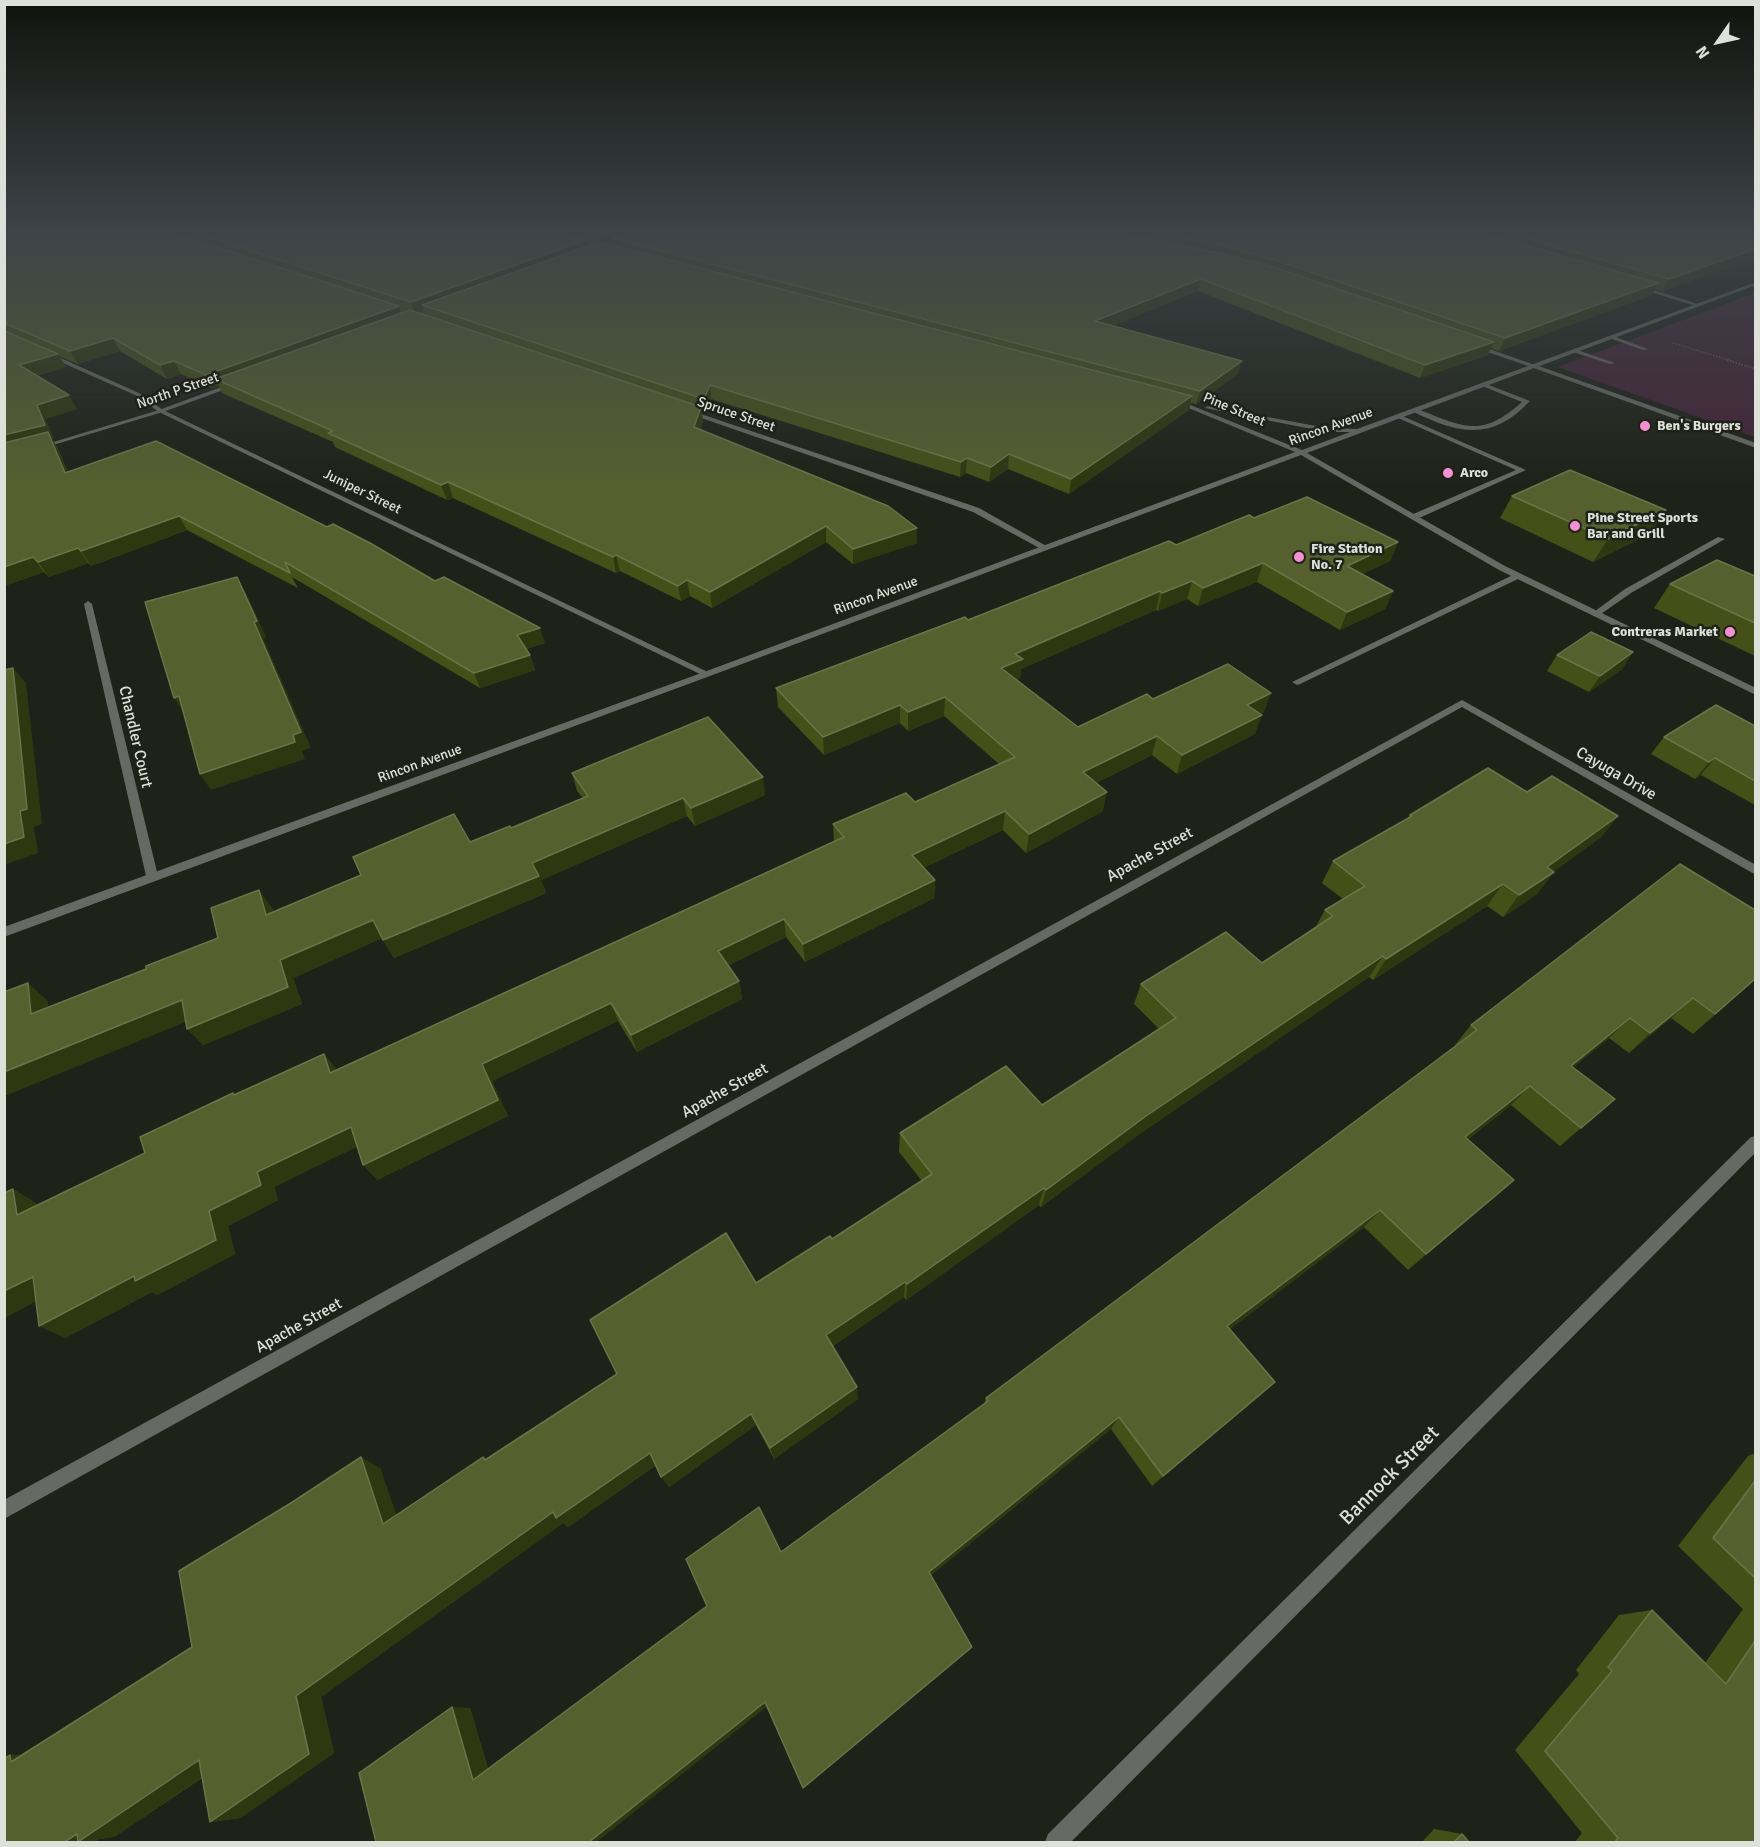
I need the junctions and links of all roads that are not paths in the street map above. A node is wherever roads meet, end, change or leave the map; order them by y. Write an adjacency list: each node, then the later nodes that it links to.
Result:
1 (1670, 315): 2 (street, Rincon Avenue)
2 (1611, 337): 5 (street); 6 (street, Rincon Avenue)
3 (1463, 342): 8 (street)
4 (34, 348): 15 (street, Juniper Street)
5 (1645, 348)
6 (1575, 351): 7 (street); 8 (street, Rincon Avenue)
7 (1612, 363)
8 (1533, 366): 10 (street, Rincon Avenue); 18 (street)
9 (238, 382): 15 (street, North P Street)
10 (1484, 385): 14 (street, Rincon Avenue); 14 (street)
11 (1162, 398): 12 (street, Pine Street)
12 (1185, 404): 17 (street); 20 (street, Pine Street)
13 (682, 410): 23 (street, Spruce Street)
14 (1414, 410): 16 (street, Rincon Avenue)
15 (161, 411): 19 (street, North P Street); 27 (street, Juniper Street)
16 (1398, 416): 17 (street, Rincon Avenue); 21 (street)
17 (1361, 430): 20 (street, Rincon Avenue)
18 (1755, 446)
19 (38, 448)
20 (1301, 452): 21 (street, Pine Street); 23 (street, Rincon Avenue)
21 (1414, 517): 24 (street, Pine Street)
22 (1721, 539): 26 (street)
23 (1046, 548): 27 (street, Rincon Avenue)
24 (1517, 576): 26 (street, Pine Street); 28 (street)
25 (88, 604): 32 (street, Chandler Court)
26 (1595, 614): 29 (street, Pine Street)
27 (707, 674): 32 (street, Rincon Avenue)
28 (1297, 682)
29 (1755, 692)
30 (1462, 703): 31 (street, Cayuga Drive); 35 (street, Apache Street)
31 (1755, 871)
32 (152, 876): 33 (street, Rincon Avenue)
33 (4, 932)
34 (1755, 1142): 36 (street, Bannock Street)
35 (4, 1510)
36 (1056, 1842)

